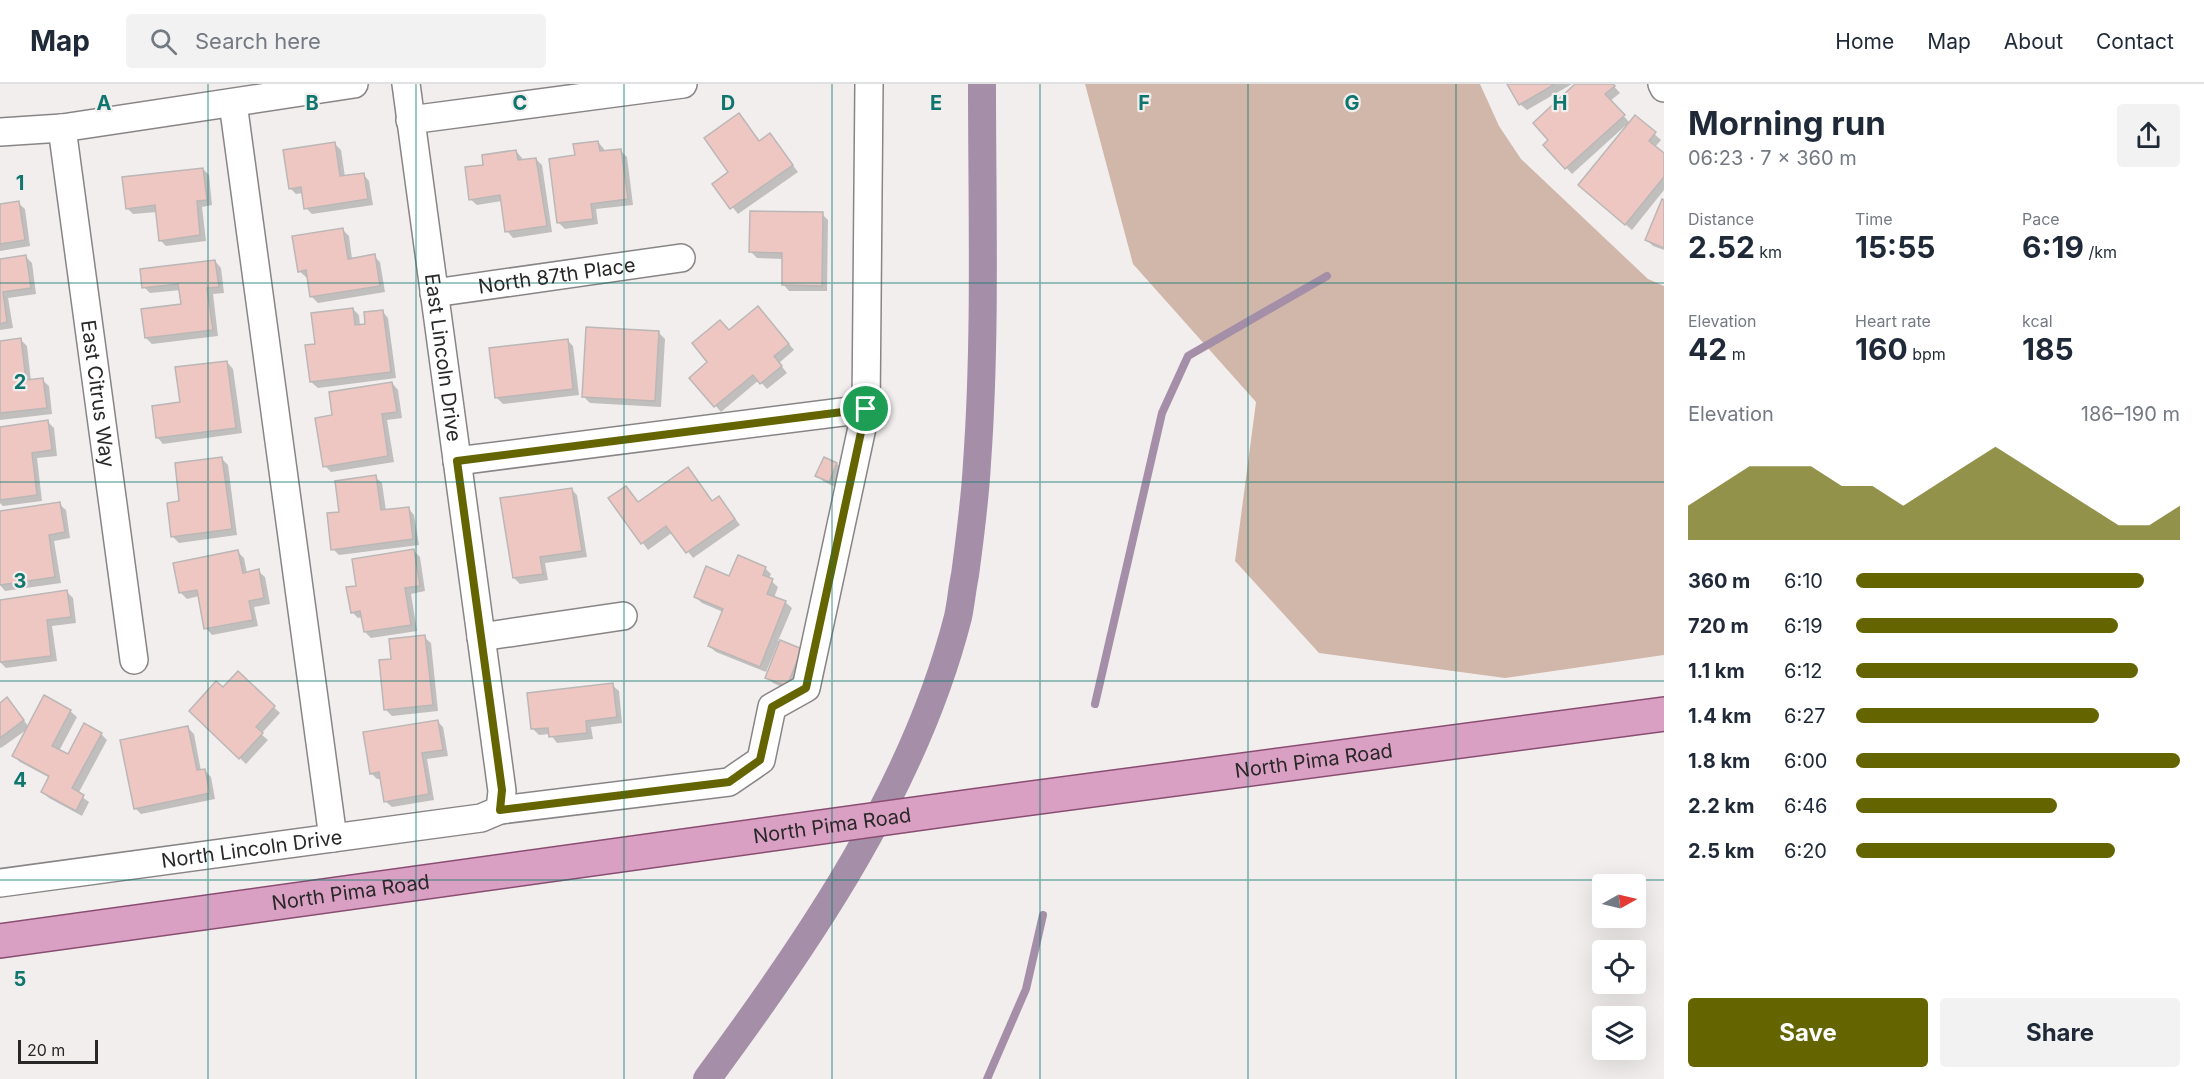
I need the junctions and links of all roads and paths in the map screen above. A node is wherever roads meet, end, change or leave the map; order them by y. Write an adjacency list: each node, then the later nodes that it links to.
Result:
1 (354, 84): 5 (street)
2 (406, 84): 6 (street, East Lincoln Drive)
3 (683, 84): 6 (street)
4 (868, 84): 11 (street, North Lincoln Drive)
5 (233, 103): 7 (street); 18 (street)
6 (410, 120): 10 (street, East Lincoln Drive)
7 (62, 128): 8 (street); 15 (street, East Citrus Way)
8 (0, 132)
9 (681, 258): 10 (street, North 87th Place)
10 (434, 293): 12 (street, East Lincoln Drive)
11 (866, 409): 12 (street); 17 (street, North Lincoln Drive)
12 (457, 461): 14 (street, East Lincoln Drive)
13 (623, 616): 14 (street)
14 (481, 637): 17 (street, East Lincoln Drive)
15 (134, 660)
16 (1664, 714): 20 (main road, North Pima Road)
17 (500, 810): 18 (street, North Lincoln Drive)
18 (333, 838): 19 (street, North Lincoln Drive)
19 (0, 883)
20 (0, 941)

